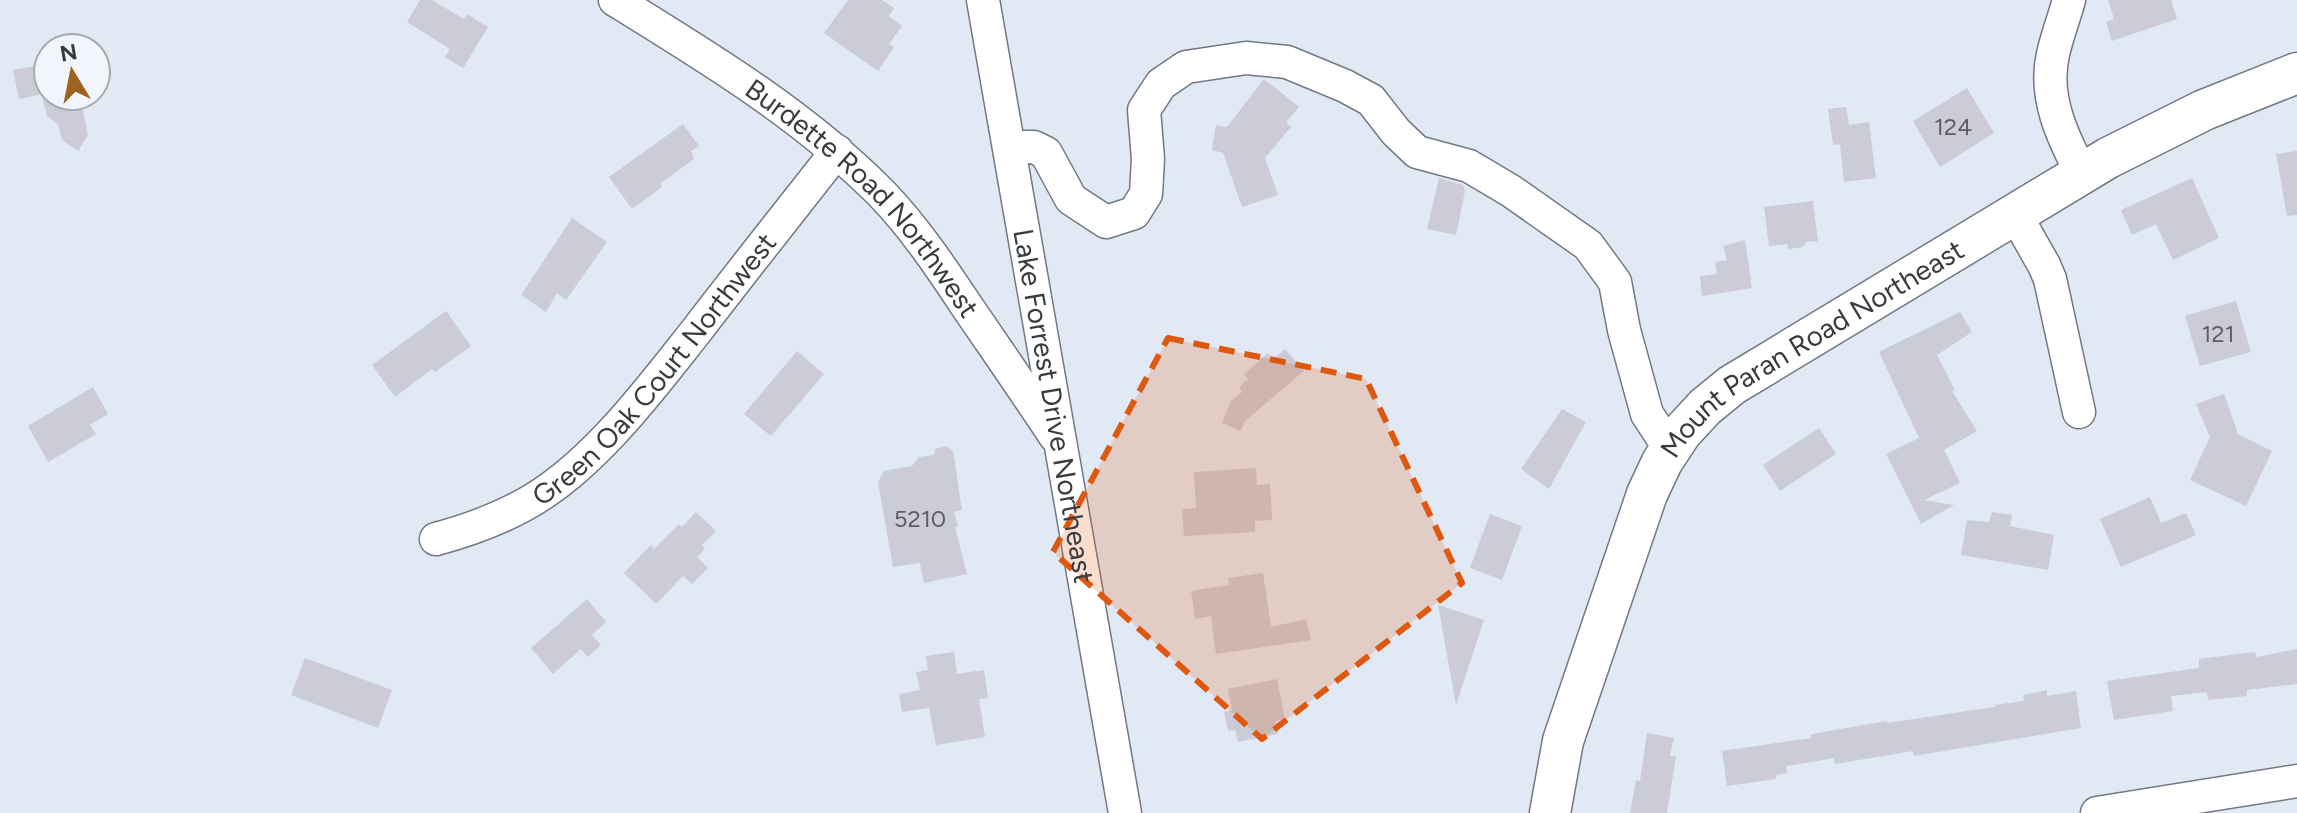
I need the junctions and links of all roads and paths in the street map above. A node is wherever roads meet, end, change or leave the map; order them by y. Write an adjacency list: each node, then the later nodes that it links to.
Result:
1 (615, 0): 6 (street, Burdette Road Northwest)
2 (983, 0): 5 (street, Lake Forrest Drive Northeast)
3 (2069, 0): 7 (street)
4 (2297, 73): 7 (main road, Mount Paran Road Northeast)
5 (1009, 147): 10 (street, Lake Forrest Drive Northeast); 11 (street)
6 (837, 151): 10 (street, Burdette Road Northwest); 12 (street, Green Oak Court Northwest)
7 (2082, 174): 8 (main road, Mount Paran Road Northeast)
8 (2015, 214): 9 (street); 11 (main road, Mount Paran Road Northeast)
9 (2079, 412)
10 (1061, 446): 14 (street, Lake Forrest Drive Northeast)
11 (1670, 449): 15 (main road, Mount Paran Road Northeast)
12 (436, 539)
13 (2297, 781): 16 (street)
14 (1125, 813)
15 (1550, 813)
16 (2097, 813)

